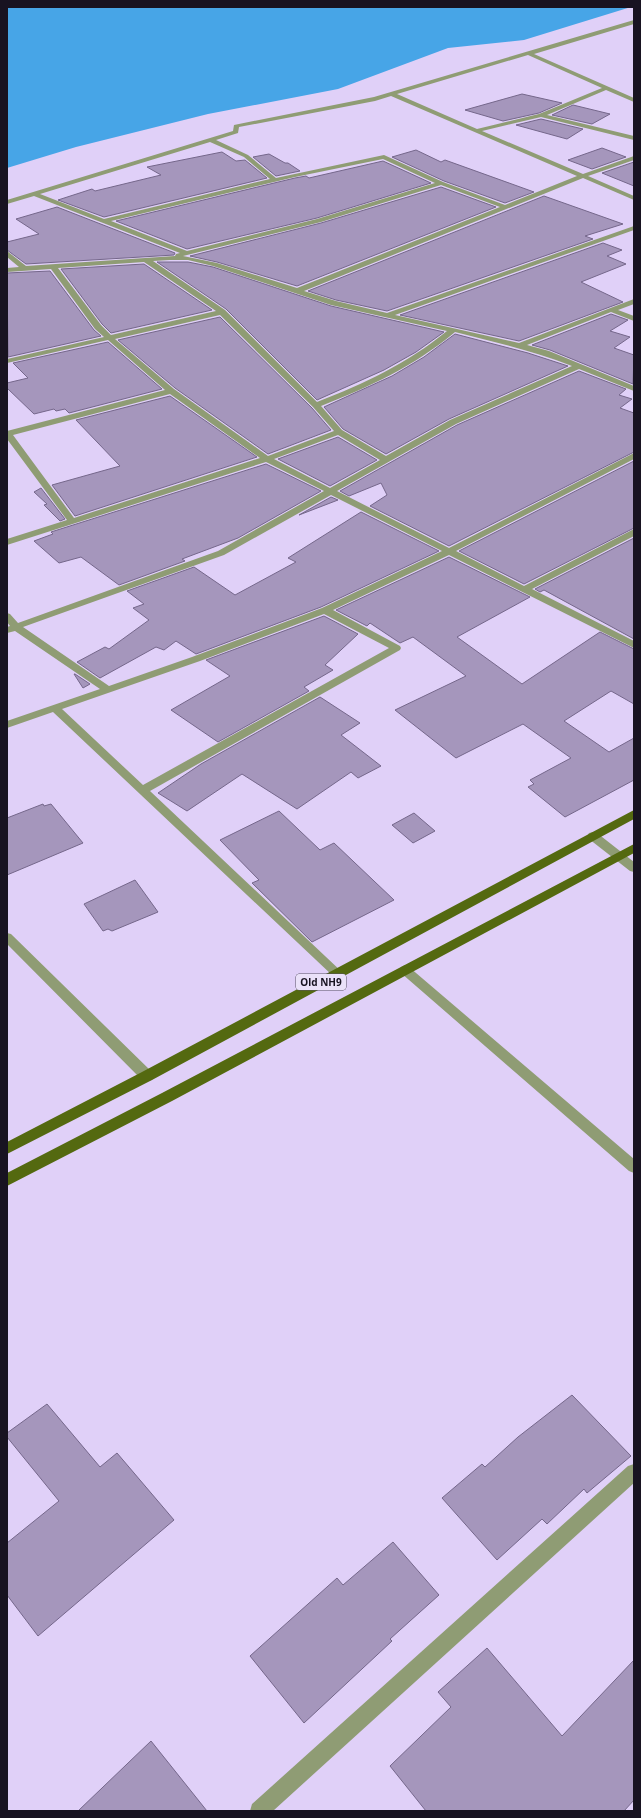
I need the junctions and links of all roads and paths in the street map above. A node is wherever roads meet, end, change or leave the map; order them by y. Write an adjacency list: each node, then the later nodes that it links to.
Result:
1 (634, 22): 2 (street)
2 (528, 53): 3 (street); 4 (street)
3 (606, 88): 5 (street); 6 (street)
4 (391, 94): 7 (street); 9 (street)
5 (634, 100)
6 (541, 115): 7 (street); 8 (street)
7 (478, 130): 11 (street)
8 (634, 138)
9 (211, 140): 12 (street); 14 (street)
10 (634, 158): 11 (street)
11 (583, 176): 15 (street); 17 (street)
12 (275, 180): 13 (street); 18 (street)
13 (441, 183): 17 (street); 20 (street)
14 (34, 194): 16 (street); 18 (street)
15 (634, 198)
16 (7, 202)
17 (505, 207): 29 (street)
18 (103, 221): 20 (street)
19 (634, 228): 33 (street)
20 (185, 252): 22 (street); 24 (street)
21 (7, 253): 26 (street)
22 (170, 258): 23 (street); 24 (street); 27 (street)
23 (146, 260): 25 (street); 27 (street)
24 (215, 264): 29 (street)
25 (53, 267): 26 (street); 36 (street)
26 (25, 269): 28 (street)
27 (158, 269): 32 (street)
28 (7, 270)
29 (297, 291): 33 (street)
30 (634, 301): 31 (street)
31 (612, 310): 34 (street); 37 (street)
32 (222, 312): 36 (street); 42 (street)
33 (385, 315): 35 (street)
34 (634, 319)
35 (453, 330): 37 (street); 42 (street)
36 (110, 339): 38 (street); 41 (street)
37 (520, 345): 39 (street)
38 (7, 361)
39 (579, 366): 40 (street); 47 (street)
40 (634, 389)
41 (171, 391): 44 (street); 46 (street)
42 (316, 405): 43 (street)
43 (339, 432): 46 (street); 47 (street)
44 (7, 434): 49 (street)
45 (634, 456): 52 (street)
46 (267, 459): 48 (street); 49 (street)
47 (386, 460): 48 (street)
48 (330, 492): 52 (street); 56 (street)
49 (72, 521): 51 (street)
50 (634, 532): 53 (street)
51 (7, 542)
52 (450, 551): 53 (street); 54 (street)
53 (525, 589): 57 (street)
54 (325, 610): 58 (street); 61 (street)
55 (7, 616): 56 (street)
56 (11, 628): 58 (street)
57 (634, 645)
58 (108, 690): 59 (street)
59 (55, 708): 60 (street); 61 (street)
60 (7, 725)
61 (142, 790): 69 (street)
62 (634, 814): 63 (main road, Old NH9)
63 (593, 836): 65 (street); 69 (main road, Old NH9)
64 (634, 848): 65 (main road, Old NH9)
65 (618, 856): 66 (street); 68 (main road, Old NH9)
66 (634, 868)
67 (7, 938): 70 (street)
68 (405, 970): 72 (street); 73 (main road, Old NH9)
69 (337, 973): 70 (main road, Old NH9)
70 (147, 1076): 71 (main road, Old NH9)
71 (7, 1148)
72 (634, 1167)
73 (7, 1180)
74 (634, 1472): 75 (street)
75 (259, 1811)

